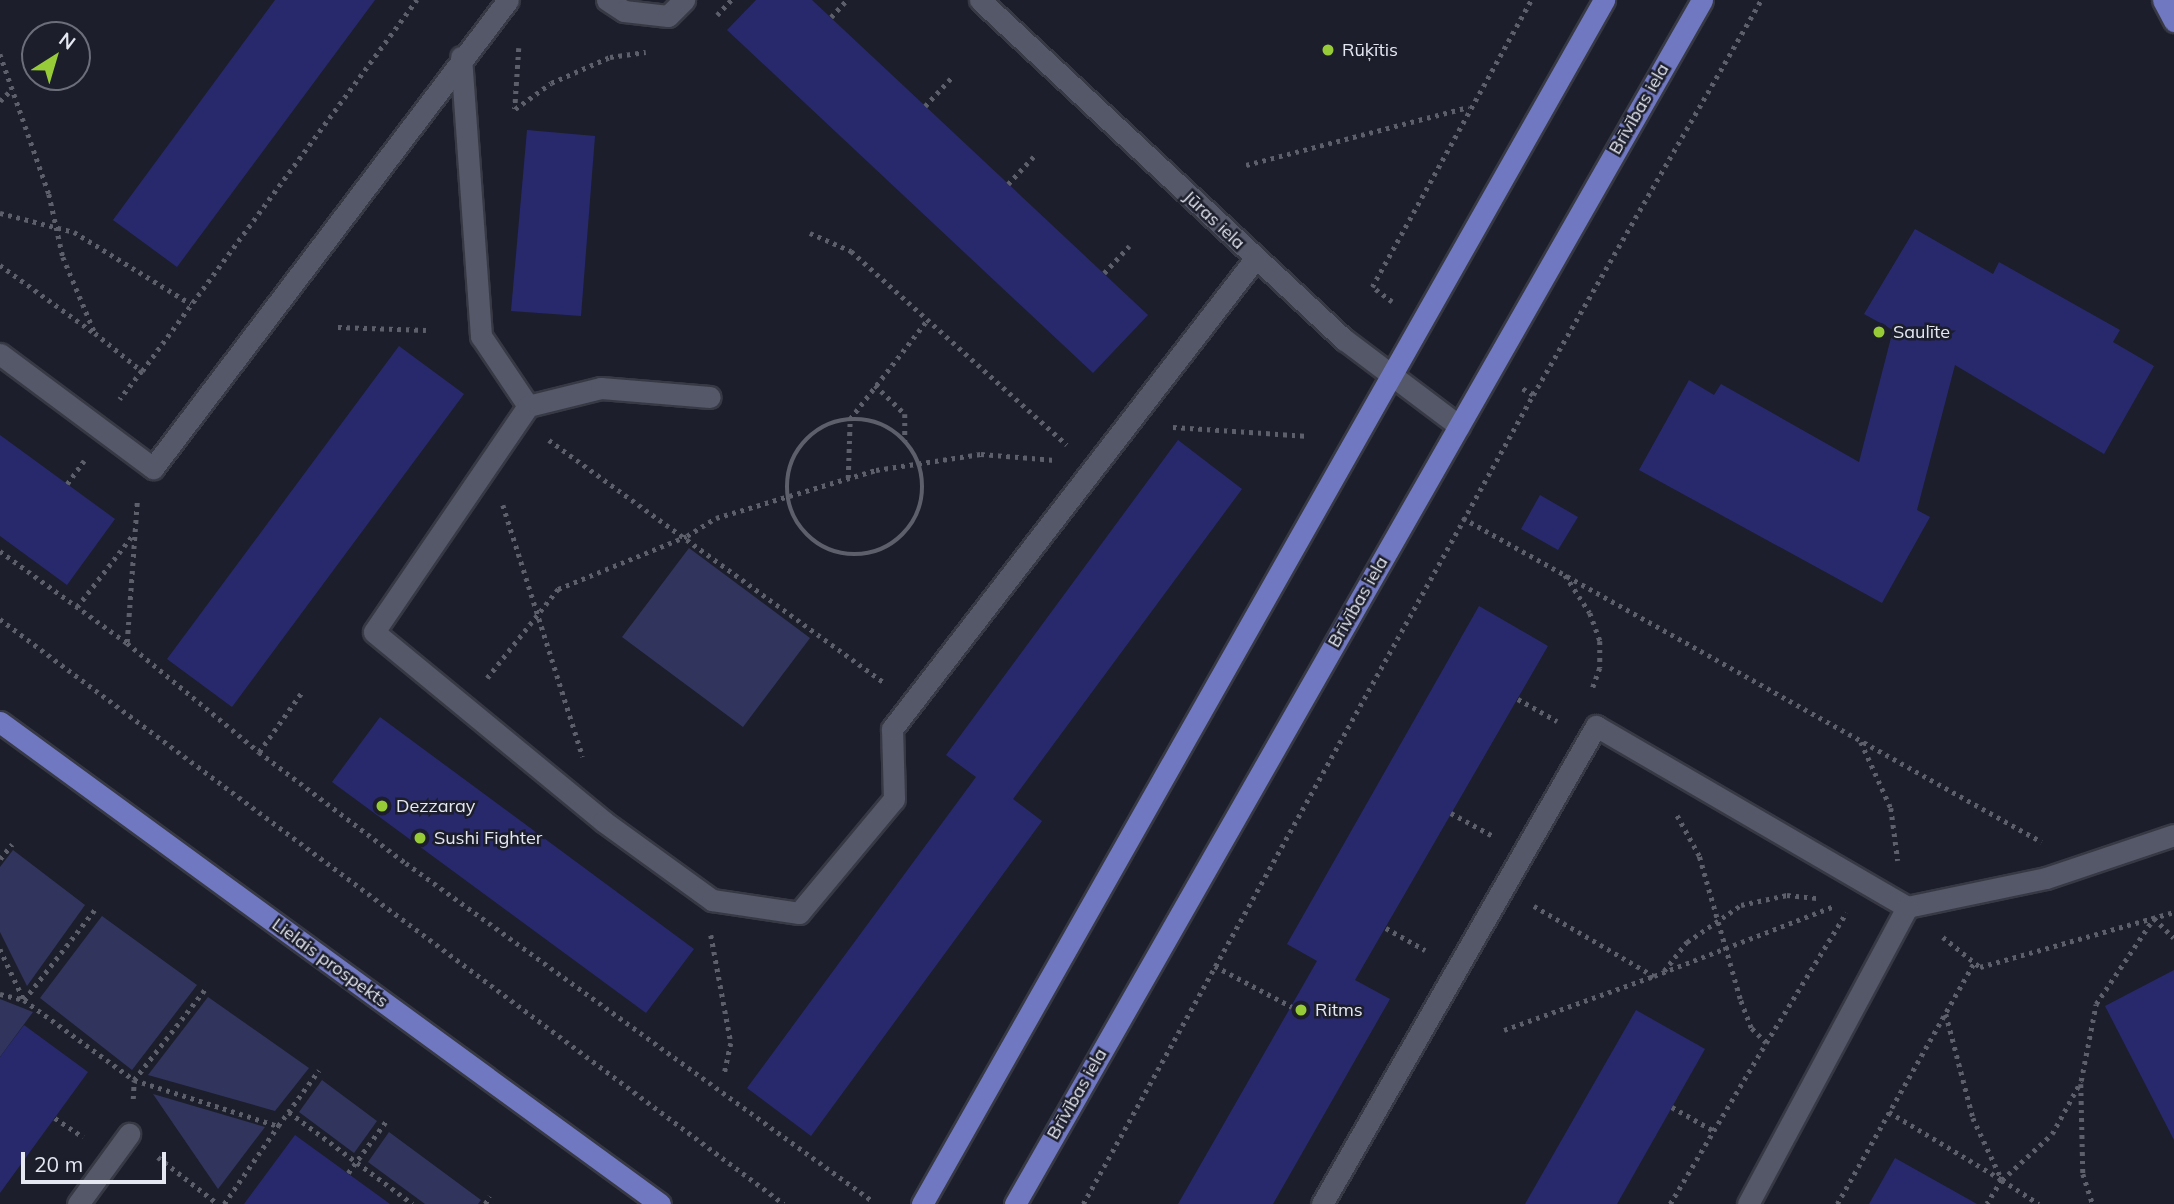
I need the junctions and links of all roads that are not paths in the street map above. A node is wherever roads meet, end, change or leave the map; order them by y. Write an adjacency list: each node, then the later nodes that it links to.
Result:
1 (508, 0): 9 (street)
2 (607, 0): 3 (street)
3 (684, 0)
4 (981, 0): 10 (street, Jūras iela)
5 (1604, 0): 12 (main road)
6 (1702, 0): 15 (main road, Brīvības iela)
7 (2163, 0): 8 (main road)
8 (2174, 21)
9 (461, 57): 11 (street); 14 (street)
10 (1255, 259): 12 (street, Jūras iela); 14 (street)
11 (0, 354)
12 (1391, 376): 15 (street, Jūras iela); 22 (main road)
13 (710, 397): 14 (street)
14 (524, 413)
15 (1459, 426): 23 (main road, Brīvības iela)
16 (0, 722): 21 (main road, Lielais prospekts)
17 (2174, 835): 18 (street)
18 (1907, 907): 24 (street); 25 (street)
19 (130, 1134): 20 (street)
20 (78, 1204)
21 (660, 1204)
22 (922, 1204)
23 (1015, 1204)
24 (1322, 1204)
25 (1748, 1204)

